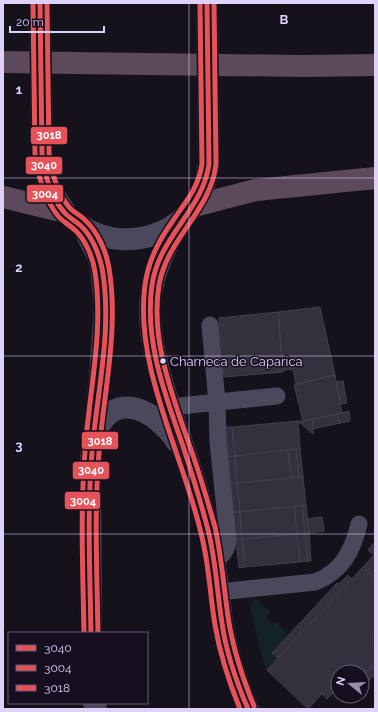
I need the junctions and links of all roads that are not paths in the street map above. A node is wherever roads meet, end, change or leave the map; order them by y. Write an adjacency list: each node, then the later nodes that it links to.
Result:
1 (40, 3): 8 (street, bridge)
2 (207, 3): 7 (street, bridge)
3 (3, 62): 4 (highway)
4 (375, 65)
5 (375, 178): 7 (highway)
6 (3, 197): 8 (highway)
7 (189, 211): 9 (street); 13 (street)
8 (64, 212): 9 (street)
9 (83, 227): 14 (street)
10 (210, 325): 12 (lane)
11 (277, 396): 12 (lane)
12 (217, 402): 13 (lane); 17 (lane)
13 (170, 407): 15 (street)
14 (92, 450): 15 (street); 19 (street)
15 (189, 464): 17 (street)
16 (359, 524): 18 (lane)
17 (215, 560): 18 (street)
18 (219, 592): 20 (street)
19 (91, 632)
20 (248, 709)

